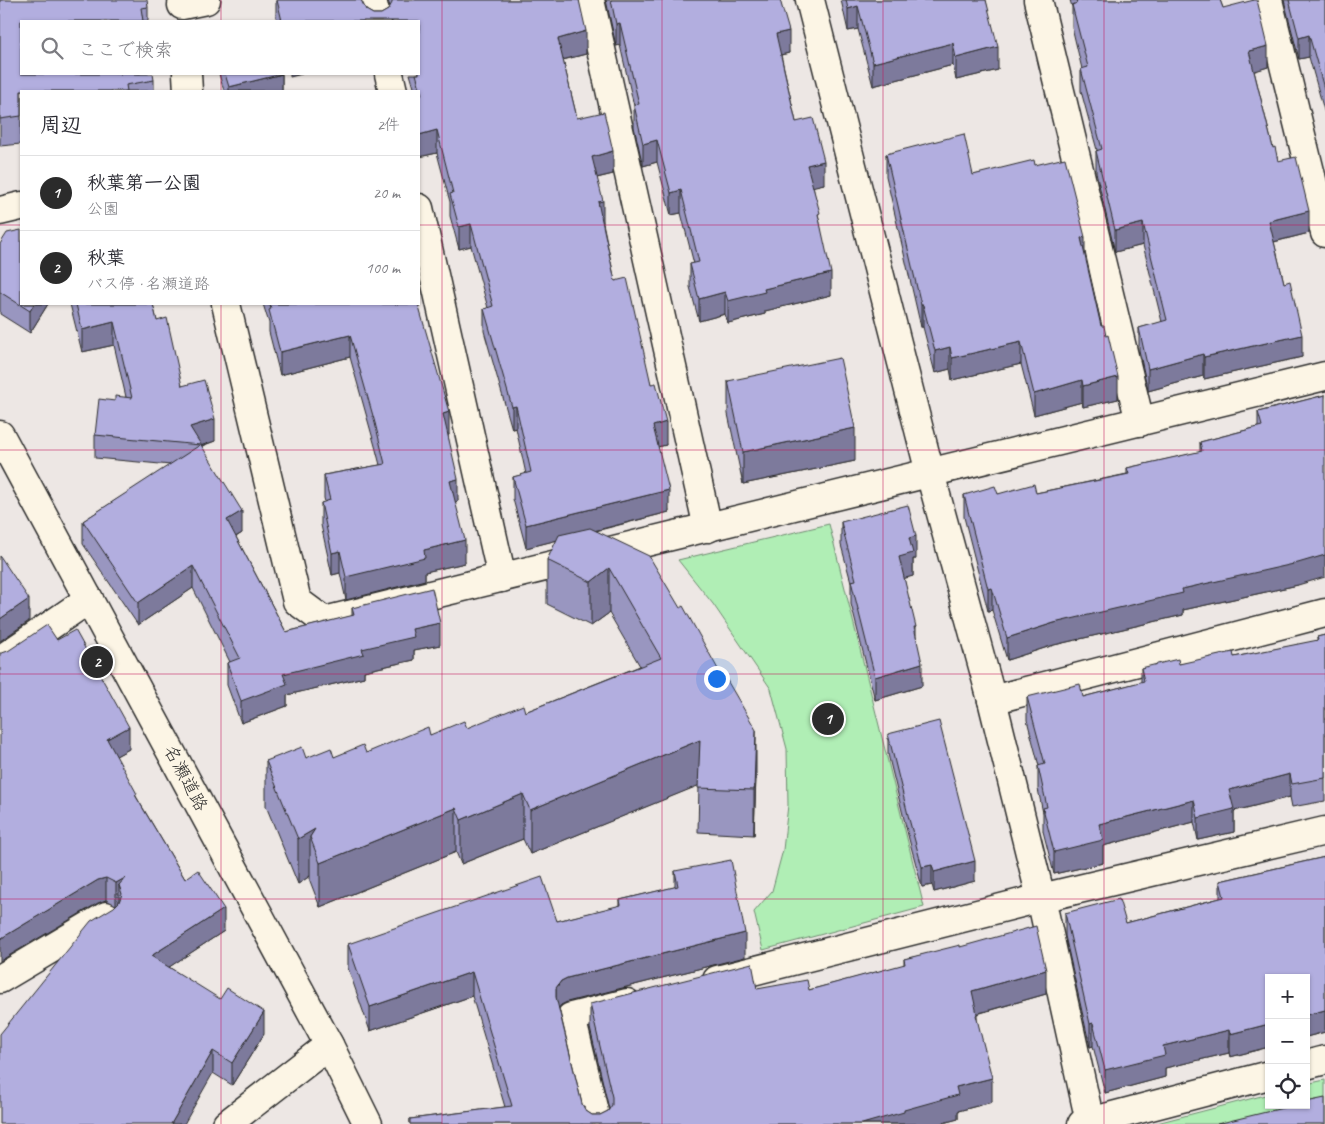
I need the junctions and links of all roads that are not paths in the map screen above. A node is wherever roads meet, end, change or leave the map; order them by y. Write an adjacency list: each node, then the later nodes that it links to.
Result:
1 (372, 0): 6 (street)
2 (590, 0): 20 (street)
3 (810, 0): 19 (street)
4 (1038, 0): 17 (street)
5 (1268, 0): 14 (street)
6 (377, 20)
7 (187, 75): 9 (street)
8 (389, 75): 10 (street)
9 (188, 90)
10 (392, 90)
11 (20, 206): 12 (street)
12 (0, 211)
13 (420, 212): 21 (street)
14 (1325, 233)
15 (226, 305): 21 (street)
16 (1325, 376): 17 (street)
17 (1140, 422): 19 (street)
18 (0, 435): 22 (street, 名瀬道路)
19 (930, 473): 20 (street); 25 (street)
20 (708, 528): 21 (street)
21 (502, 578)
22 (89, 599): 24 (street); 32 (street, 名瀬道路)
23 (1325, 612): 25 (street)
24 (0, 660)
25 (992, 700): 27 (street)
26 (1325, 831): 27 (street)
27 (1041, 898): 30 (street); 36 (street)
28 (106, 916): 29 (street)
29 (0, 979)
30 (696, 985)
31 (648, 997): 39 (street)
32 (329, 1045): 37 (street); 38 (street, 名瀬道路)
33 (1325, 1060): 34 (street)
34 (1310, 1064)
35 (1265, 1076): 36 (street)
36 (1086, 1123)
37 (228, 1124)
38 (368, 1124)
39 (597, 1124)

